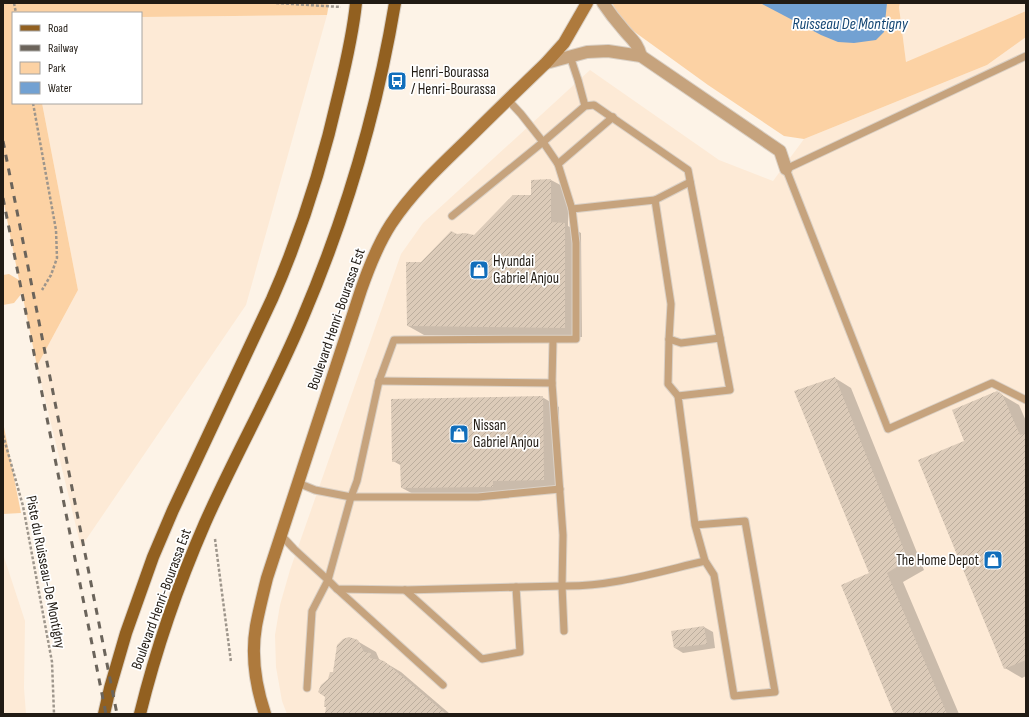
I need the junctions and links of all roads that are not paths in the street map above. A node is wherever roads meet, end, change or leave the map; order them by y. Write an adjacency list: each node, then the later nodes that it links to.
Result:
1 (395, 3): 41 (main road, Boulevard Henri-Bourassa Est)
2 (587, 3): 8 (street, Boulevard Henri-Bourassa Est)
3 (603, 3): 6 (street)
4 (356, 5): 40 (main road, Boulevard Henri-Bourassa Est)
5 (570, 56): 6 (street); 8 (street); 10 (lane)
6 (641, 56): 14 (street)
7 (1026, 56): 14 (lane)
8 (546, 63): 9 (street, Boulevard Henri-Bourassa Est)
9 (508, 100): 12 (lane); 26 (street, Boulevard Henri-Bourassa Est)
10 (585, 106): 11 (lane); 12 (lane)
11 (613, 117): 13 (lane); 15 (lane)
12 (543, 142): 13 (lane); 18 (lane)
13 (558, 164): 17 (lane)
14 (786, 169): 25 (lane)
15 (690, 182): 16 (lane); 19 (lane)
16 (655, 200): 17 (lane); 20 (lane)
17 (572, 209): 21 (lane)
18 (452, 216)
19 (720, 338): 20 (lane); 24 (lane)
20 (669, 339): 24 (lane)
21 (553, 340): 22 (lane); 23 (lane)
22 (378, 381): 23 (lane); 28 (lane)
23 (552, 383): 27 (lane)
24 (678, 396): 29 (lane)
25 (1026, 400)
26 (298, 483): 28 (lane); 30 (street, Boulevard Henri-Bourassa Est)
27 (560, 489): 28 (lane); 33 (lane)
28 (351, 497): 32 (lane)
29 (695, 525): 31 (lane); 31 (lane)
30 (281, 535): 32 (lane); 42 (street, Boulevard Henri-Bourassa Est)
31 (705, 561): 33 (lane)
32 (328, 580): 35 (lane); 39 (lane)
33 (562, 586): 34 (lane); 37 (lane)
34 (516, 587): 36 (lane); 36 (lane)
35 (337, 589): 36 (lane); 38 (lane)
36 (405, 590)
37 (564, 631)
38 (443, 685)
39 (306, 688)
40 (104, 714)
41 (140, 714)
42 (265, 714)

